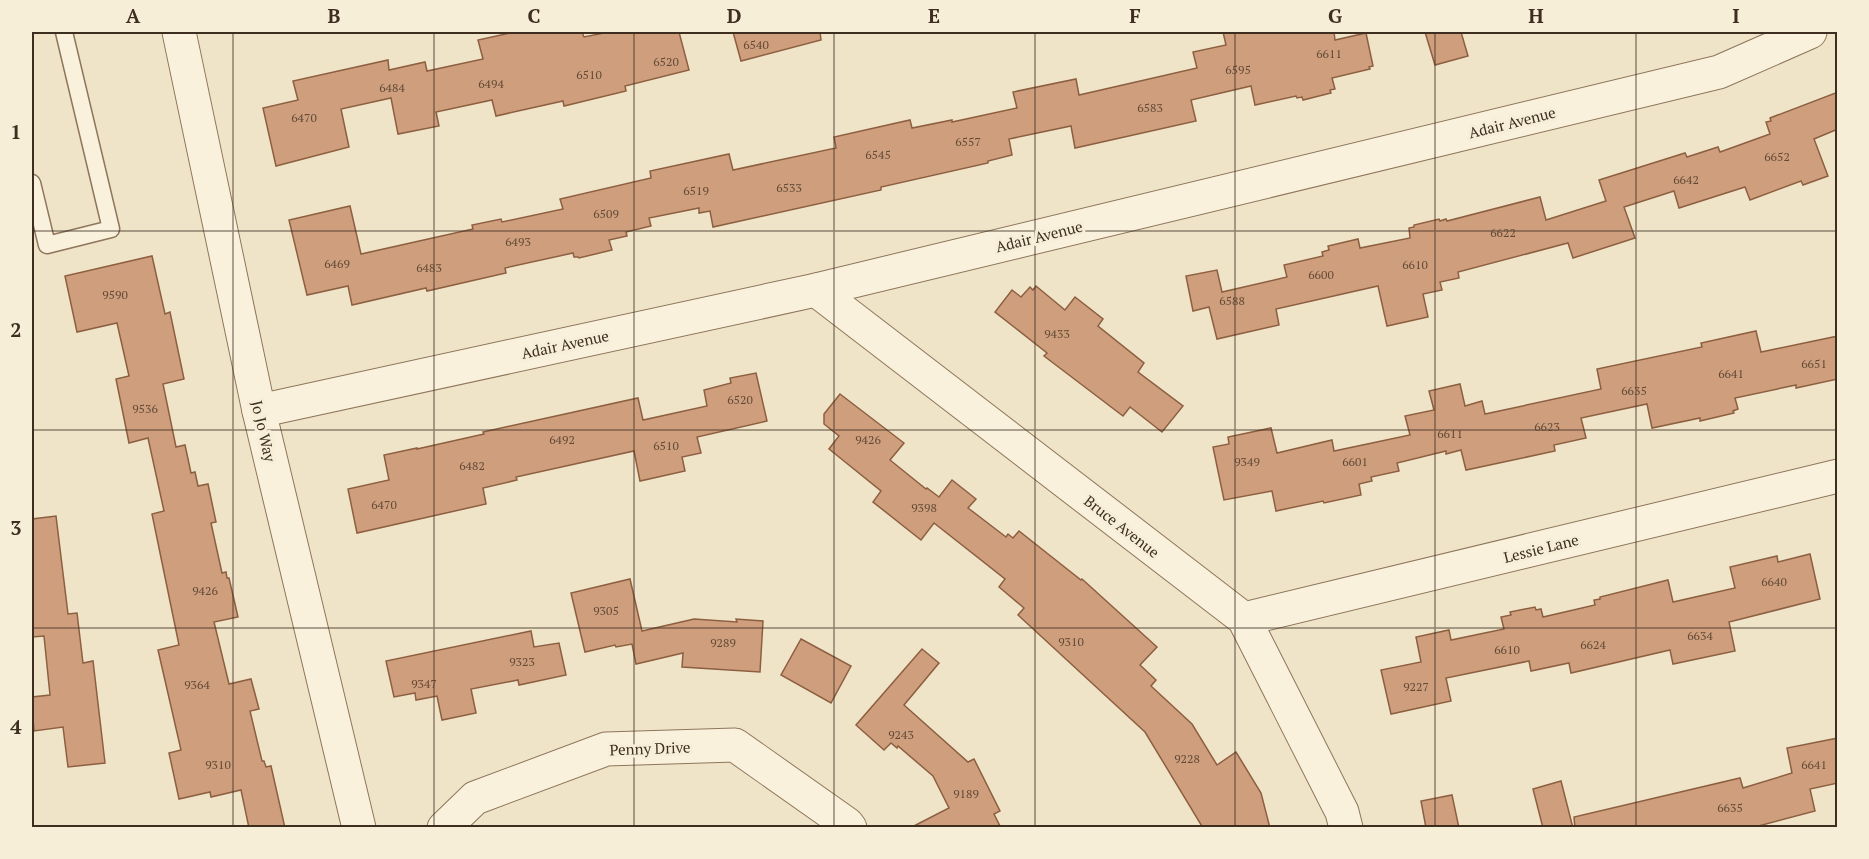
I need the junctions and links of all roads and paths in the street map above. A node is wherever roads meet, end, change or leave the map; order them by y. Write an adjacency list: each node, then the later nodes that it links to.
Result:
1 (64, 32): 4 (lane)
2 (179, 32): 6 (street, Jo Jo Way)
3 (1810, 32): 5 (street, Adair Avenue)
4 (32, 183)
5 (816, 290): 6 (street, Adair Avenue); 8 (street, Bruce Avenue)
6 (259, 411): 9 (street, Jo Jo Way)
7 (1838, 476): 8 (street, Lessie Lane)
8 (1244, 620): 12 (street, Bruce Avenue)
9 (359, 828)
10 (444, 828): 11 (street, Penny Drive)
11 (850, 828)
12 (1346, 828)

